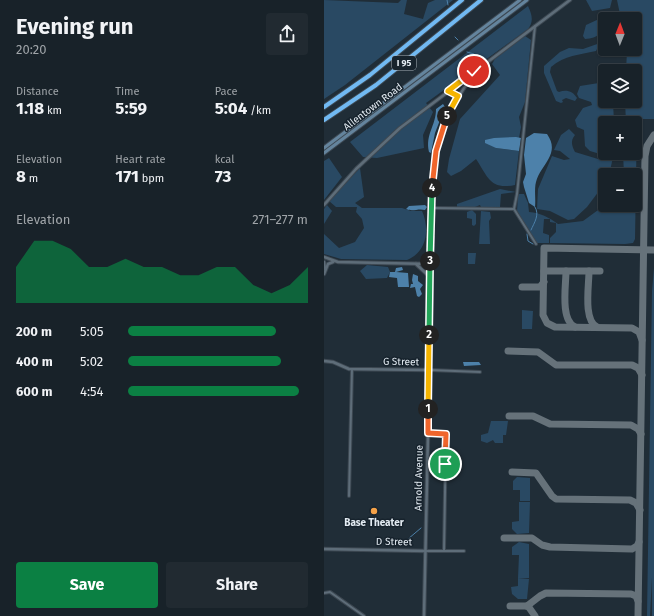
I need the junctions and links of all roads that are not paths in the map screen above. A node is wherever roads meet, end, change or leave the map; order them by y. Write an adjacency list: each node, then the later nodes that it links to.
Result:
1 (462, 0): 12 (highway, I 95)
2 (481, 0): 13 (highway, I 95)
3 (520, 0): 8 (main road, Allentown Road)
4 (527, 0): 9 (main road, Allentown Road)
5 (570, 0): 6 (street)
6 (535, 26): 7 (street); 19 (street)
7 (482, 66): 10 (street); 11 (street, Arnold Avenue)
8 (430, 68): 9 (main road); 14 (main road, Allentown Road)
9 (432, 71): 15 (main road, Allentown Road)
10 (448, 91): 11 (street); 17 (street)
11 (458, 96): 18 (street, Arnold Avenue)
12 (324, 107)
13 (324, 120)
14 (326, 146): 15 (main road)
15 (330, 149): 16 (main road, Allentown Road)
16 (324, 153)
17 (324, 205)
18 (432, 208): 19 (street); 26 (street, Arnold Avenue)
19 (514, 209): 20 (street)
20 (536, 244)
21 (324, 257): 22 (street)
22 (331, 260): 23 (street); 24 (street)
23 (336, 262): 25 (street); 27 (street)
24 (324, 264): 27 (street)
25 (416, 264): 26 (street); 28 (street)
26 (430, 264): 28 (street, Arnold Avenue)
27 (324, 274)
28 (430, 277): 31 (street, Arnold Avenue)
29 (324, 361): 30 (street, G Street)
30 (352, 369): 31 (street, G Street); 34 (street)
31 (428, 370): 32 (street, G Street); 33 (street, Arnold Avenue)
32 (480, 372)
33 (428, 433): 36 (street, Arnold Avenue); 37 (street)
34 (349, 496)
35 (324, 549): 36 (street, D Street)
36 (426, 551): 37 (street, D Street); 41 (street, Arnold Avenue)
37 (444, 551): 38 (street, D Street)
38 (464, 551)
39 (324, 592): 40 (street)
40 (364, 616)
41 (424, 616)

